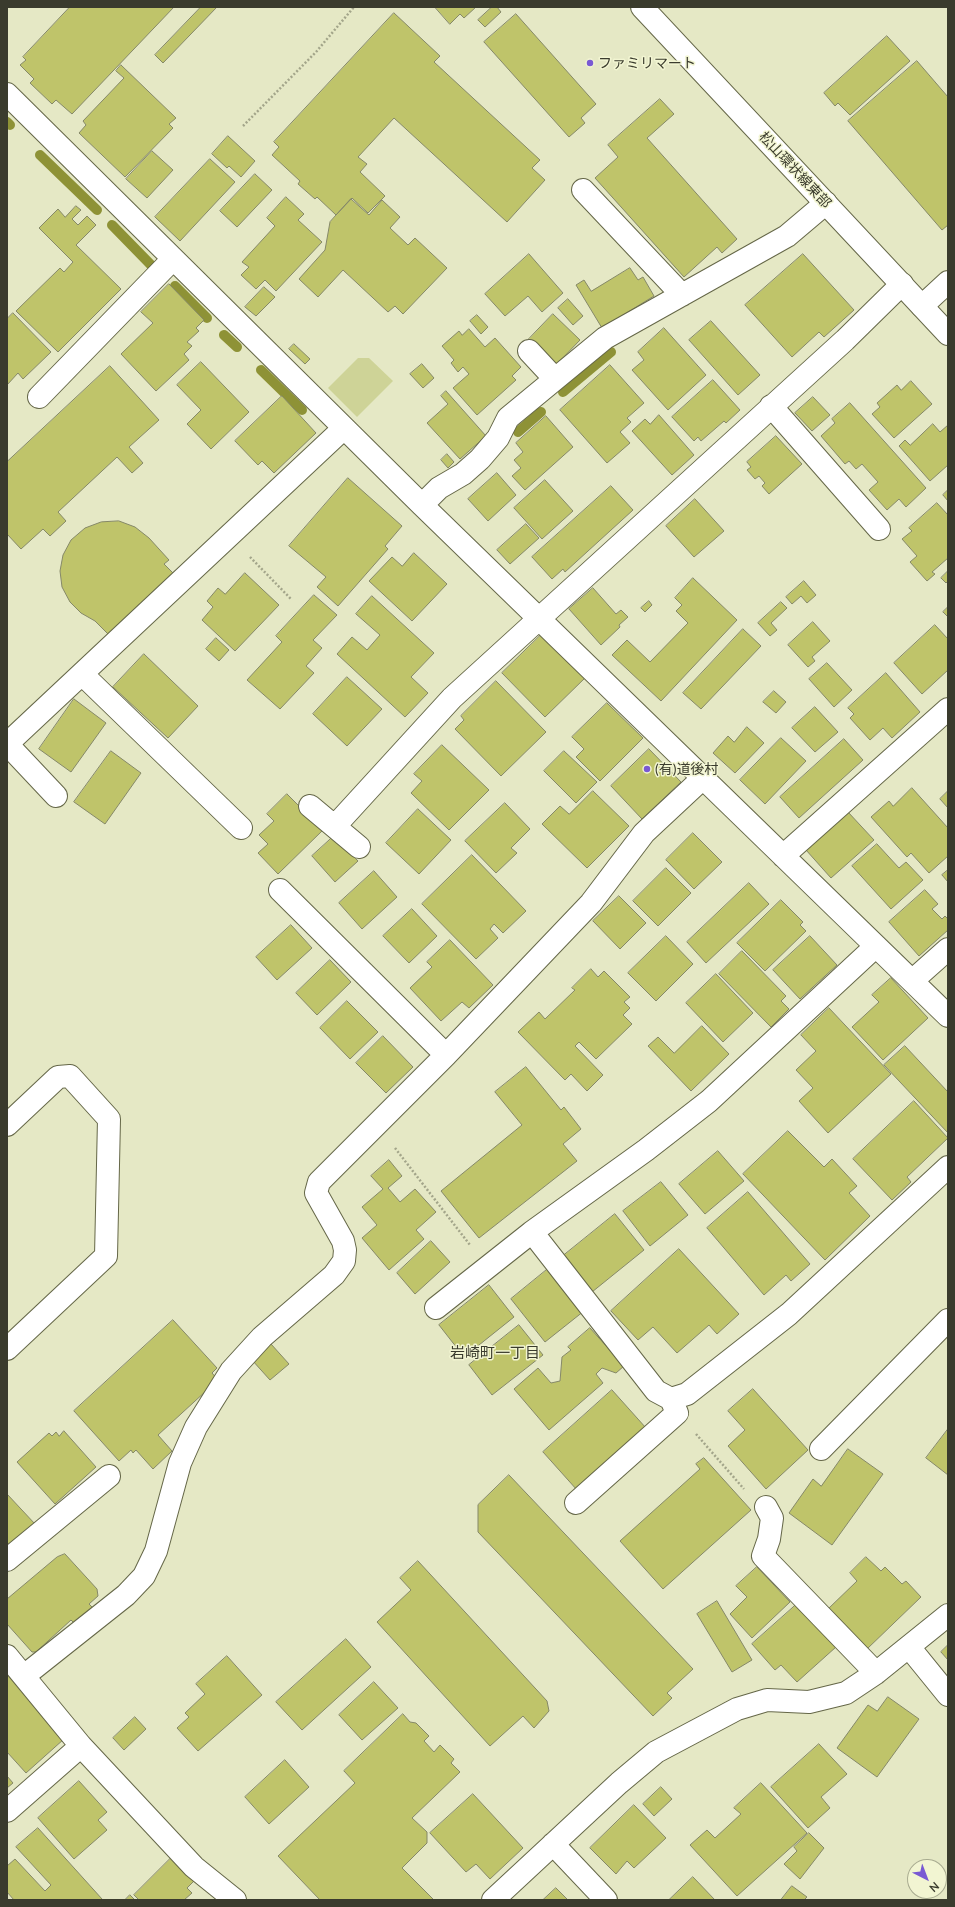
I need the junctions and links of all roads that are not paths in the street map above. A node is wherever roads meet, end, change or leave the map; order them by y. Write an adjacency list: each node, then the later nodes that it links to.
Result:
1 (642, 7): 4 (street, 松山環状線東部)
2 (7, 94): 5 (street)
3 (583, 190): 8 (street)
4 (826, 203): 7 (street, 松山環状線東部); 8 (street)
5 (173, 259): 13 (street); 15 (street)
6 (948, 282): 9 (street)
7 (902, 284): 9 (street, 松山環状線東部); 14 (street)
8 (682, 295): 12 (street)
9 (922, 306): 10 (street, 松山環状線東部)
10 (948, 334)
11 (529, 350): 12 (street)
12 (555, 379): 16 (street)
13 (39, 398)
14 (772, 406): 17 (street); 18 (street)
15 (344, 428): 16 (street); 19 (street)
16 (422, 505): 18 (street)
17 (879, 529)
18 (538, 618): 22 (street); 25 (street)
19 (82, 674): 21 (street); 26 (street)
20 (948, 709): 28 (street)
21 (7, 744): 23 (street)
22 (703, 778): 28 (street); 34 (street)
23 (56, 796)
24 (310, 806): 25 (street)
25 (335, 826): 27 (street)
26 (241, 828)
27 (358, 847)
28 (783, 856): 30 (street)
29 (280, 890): 34 (street)
30 (876, 946): 32 (street); 37 (street)
31 (948, 949): 32 (street)
32 (912, 981): 33 (street)
33 (948, 1016)
34 (446, 1055): 51 (street)
35 (7, 1125): 40 (street)
36 (948, 1167): 41 (street)
37 (532, 1232): 38 (street); 41 (street)
38 (436, 1308)
39 (948, 1320): 42 (street)
40 (7, 1349)
41 (674, 1406): 44 (street)
42 (821, 1449)
43 (109, 1476): 46 (street)
44 (576, 1503)
45 (766, 1507): 50 (street)
46 (7, 1560)
47 (948, 1615): 48 (street)
48 (909, 1647): 50 (street); 52 (street)
49 (7, 1656): 51 (street)
50 (876, 1673): 55 (street)
51 (24, 1676): 53 (street)
52 (948, 1694)
53 (81, 1746): 54 (street); 56 (street)
54 (7, 1811)
55 (553, 1844): 57 (street); 58 (street)
56 (221, 1896)
57 (493, 1900)
58 (606, 1900)

